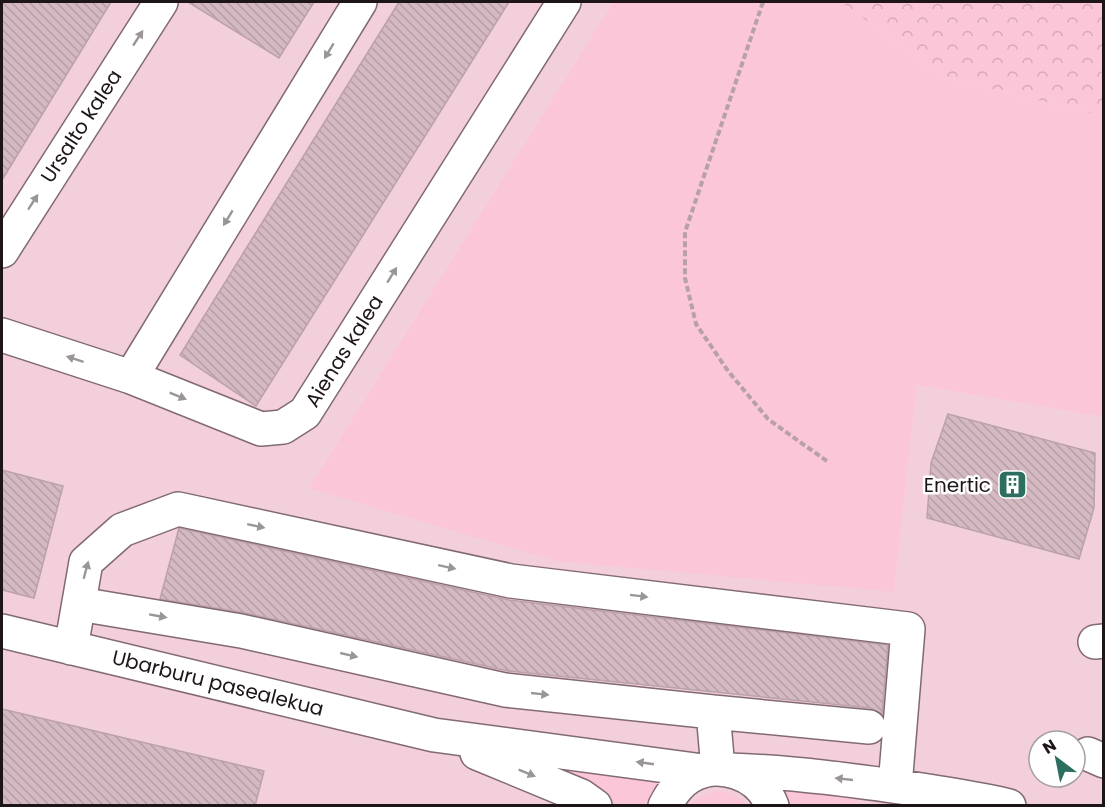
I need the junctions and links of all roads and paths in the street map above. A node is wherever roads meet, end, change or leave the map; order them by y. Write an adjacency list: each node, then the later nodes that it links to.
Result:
1 (161, 2): 5 (street, Ursalto kalea, one-way to 1)
2 (360, 2): 7 (street, one-way to 7)
3 (564, 2): 7 (street, Aienas kalea, one-way to 3)
4 (764, 2): 8 (path)
5 (2, 251)
6 (2, 335): 7 (street, one-way to 6)
7 (131, 377)
8 (828, 462)
9 (79, 604): 11 (street); 12 (street, one-way to 12); 16 (street, one-way to 16)
10 (2, 631): 11 (street, Ubarburu pasealekua)
11 (71, 648): 14 (street, Ubarburu pasealekua)
12 (713, 712): 13 (street); 15 (street)
13 (869, 727)
14 (434, 735): 15 (street, Ubarburu pasealekua, one-way to 14); 17 (street, Ubarburu pasealekua, one-way to 17)
15 (716, 770): 16 (street, Ubarburu pasealekua, one-way to 15); 18 (street); 19 (street)
16 (896, 794): 20 (street, Ubarburu pasealekua)
17 (595, 806)
18 (665, 806)
19 (772, 806)
20 (1009, 806)

